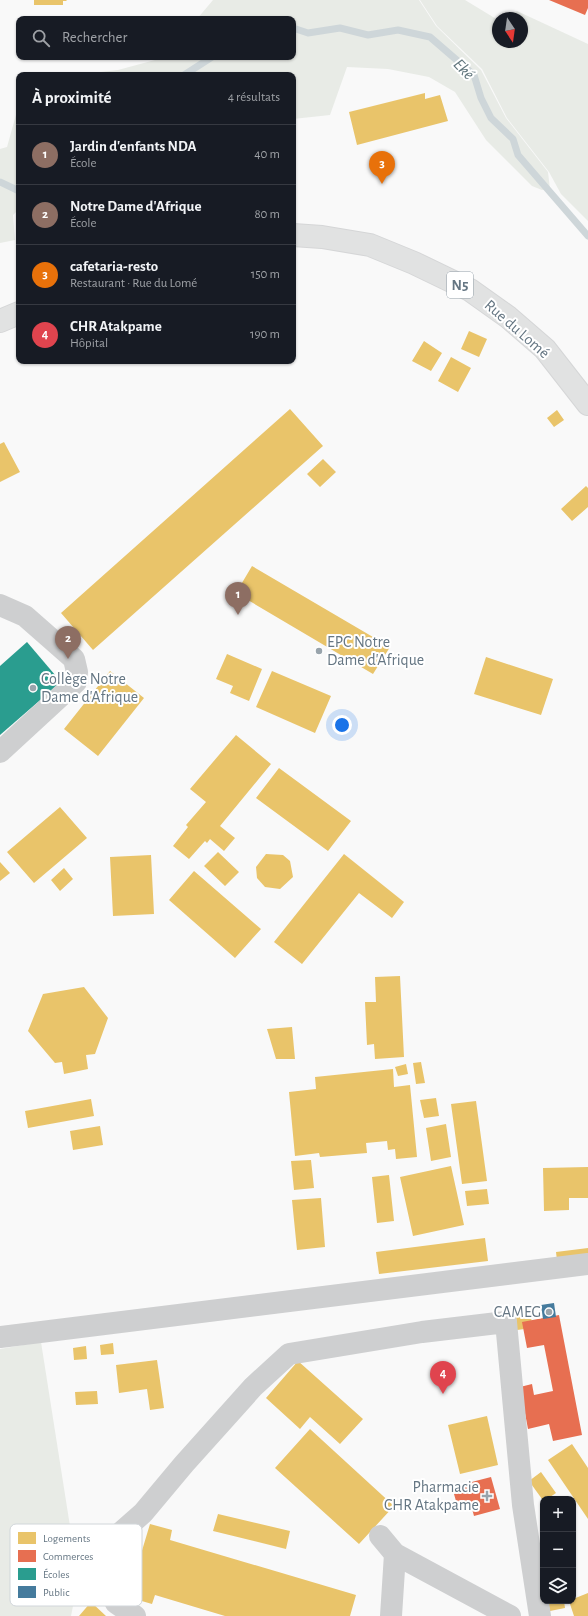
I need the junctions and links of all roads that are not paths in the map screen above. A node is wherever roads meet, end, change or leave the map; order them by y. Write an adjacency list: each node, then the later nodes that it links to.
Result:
1 (296, 235): 4 (main road, Rue du Lomé / N5)
2 (16, 314): 3 (main road)
3 (0, 320)
4 (588, 404)
5 (0, 604): 6 (street)
6 (0, 752)
7 (588, 1264): 8 (street)
8 (0, 1337)
9 (130, 1524): 13 (street)
10 (380, 1536): 11 (street)
11 (395, 1554): 15 (street); 16 (street)
12 (120, 1606): 14 (street)
13 (537, 1615)
14 (135, 1616)
15 (391, 1616)
16 (510, 1616)

